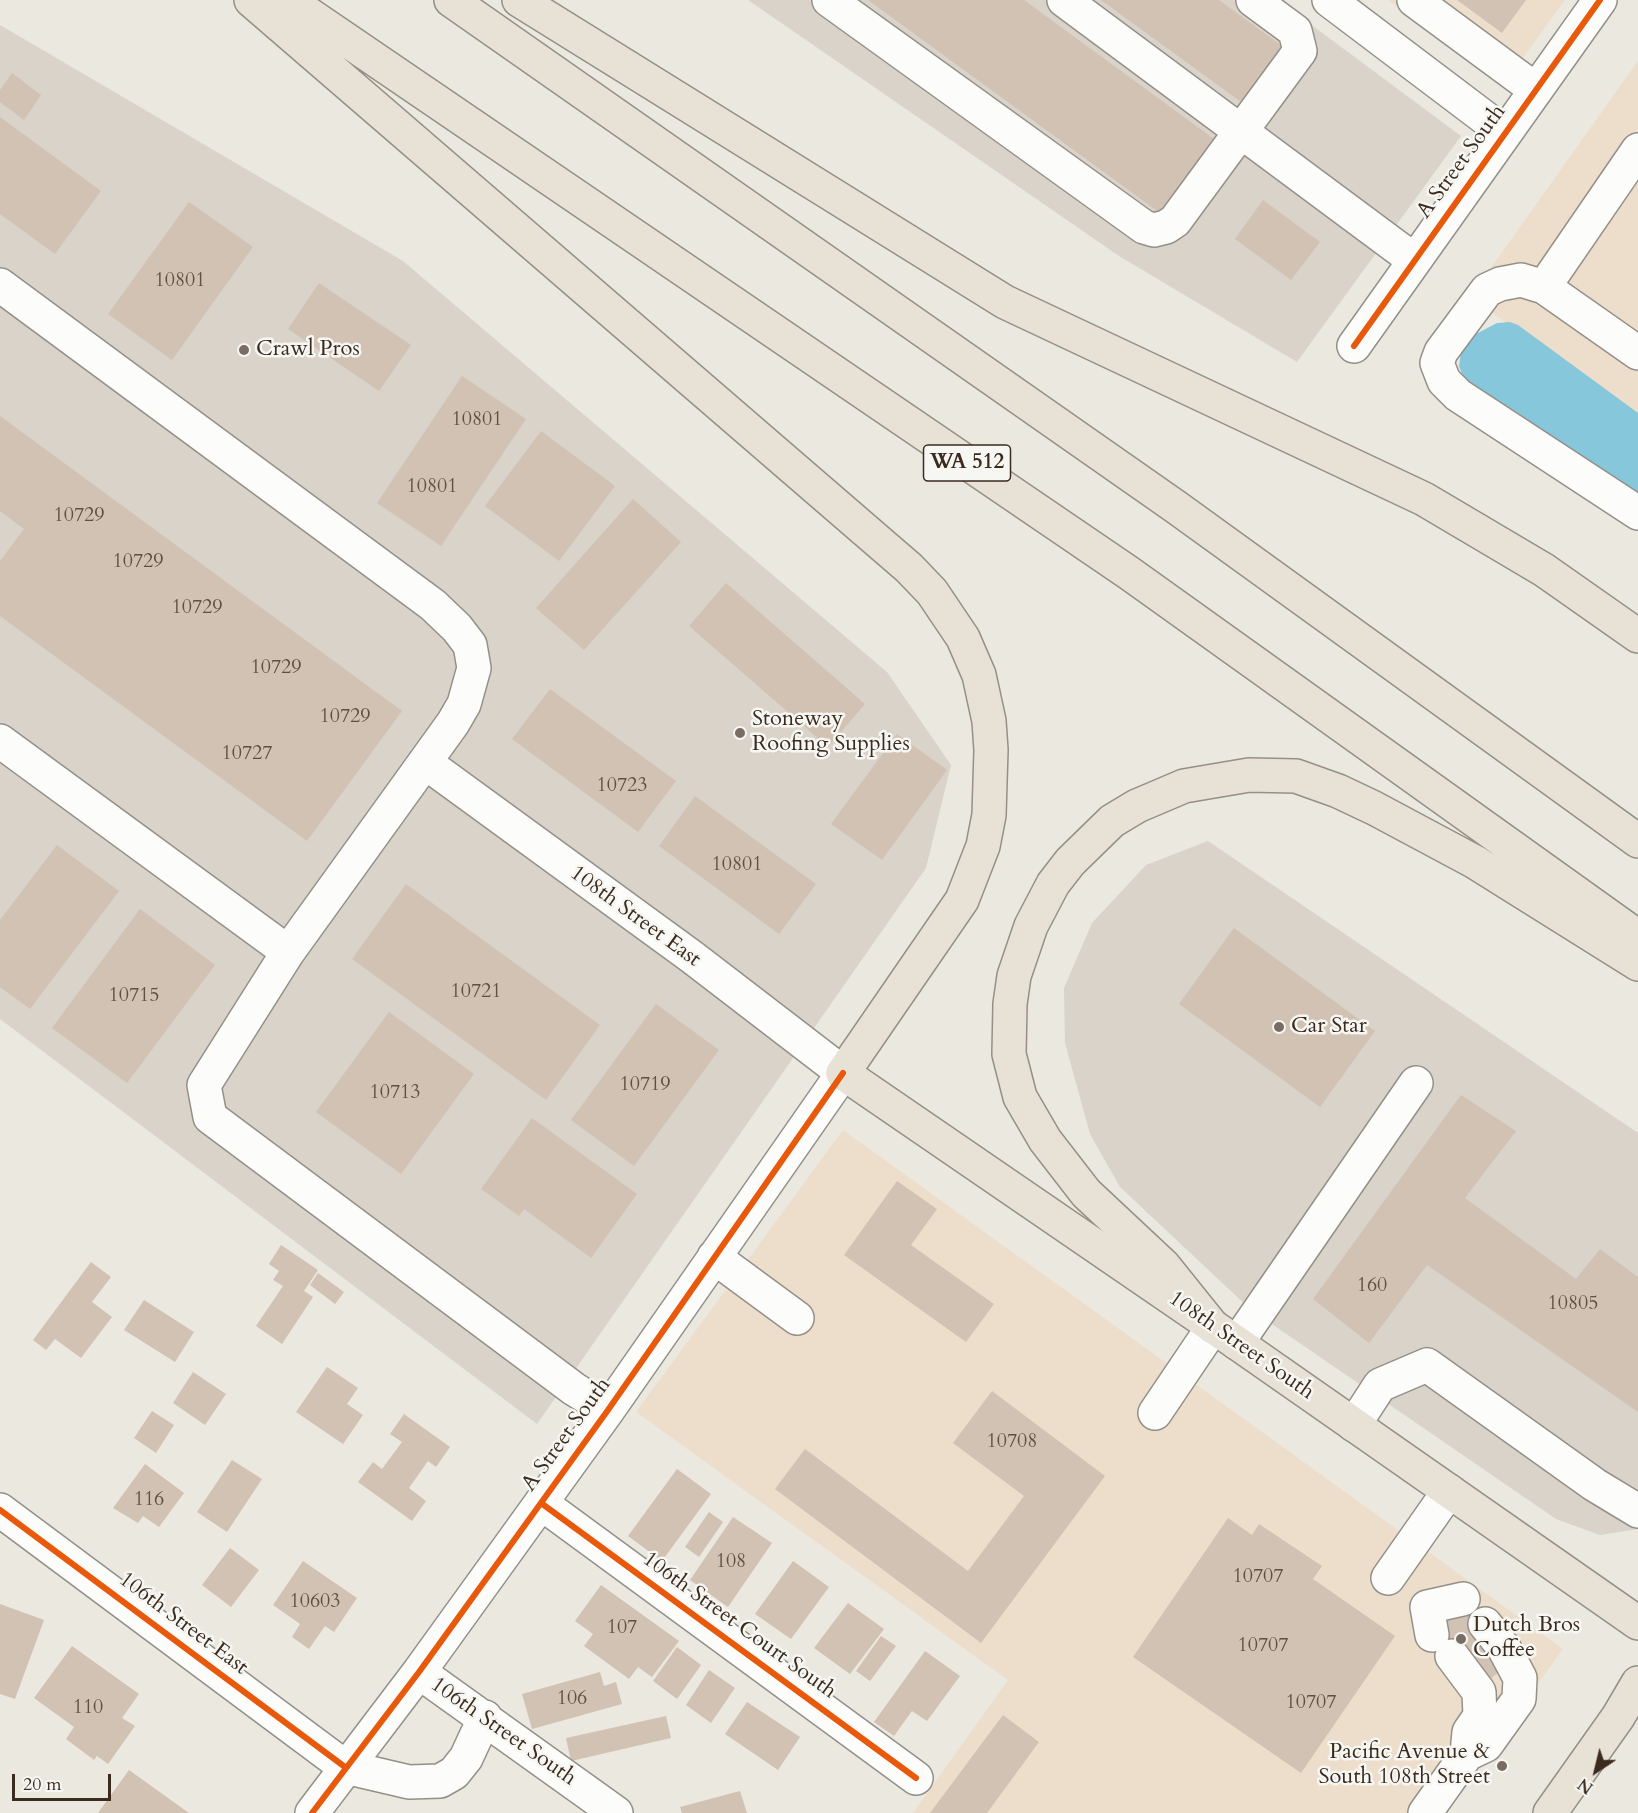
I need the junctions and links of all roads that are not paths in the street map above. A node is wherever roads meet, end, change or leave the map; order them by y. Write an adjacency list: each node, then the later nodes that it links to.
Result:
1 (251, 0): 28 (main road)
2 (288, 0): 25 (main road, WA 512)
3 (451, 0): 24 (main road)
4 (519, 0): 21 (main road)
5 (829, 0): 12 (street)
6 (1064, 0): 12 (street)
7 (1253, 0): 12 (street)
8 (1329, 0): 13 (street)
9 (1413, 0): 11 (street)
10 (1600, 0): 11 (street, A Street South)
11 (1536, 90): 13 (street, A Street South)
12 (1241, 131): 15 (street)
13 (1504, 133): 15 (street, A Street South)
14 (1638, 150): 17 (street)
15 (1414, 260): 18 (street, A Street South)
16 (0, 285): 23 (street)
17 (1544, 287): 19 (street); 20 (street)
18 (1354, 346)
19 (1638, 354)
20 (1638, 513)
21 (1638, 636)
22 (0, 741): 26 (street)
23 (426, 763): 26 (street); 28 (street, 108th Street East)
24 (1638, 841)
25 (1638, 937)
26 (288, 952): 33 (street)
27 (1638, 964): 32 (main road)
28 (843, 1073): 30 (street, A Street South); 32 (main road, 108th Street South)
29 (1416, 1083): 32 (street)
30 (714, 1257): 31 (street); 33 (street, A Street South)
31 (797, 1318)
32 (1225, 1335): 34 (street); 35 (main road, 108th Street South)
33 (608, 1410): 37 (street, A Street South)
34 (1155, 1413)
35 (1354, 1425): 36 (main road, 108th Street South); 39 (street)
36 (1449, 1491): 40 (street); 42 (main road, 108th Street South)
37 (541, 1503): 44 (street, A Street South); 49 (street, 106th Street Court South)
38 (0, 1510): 48 (street, 106th Street East)
39 (1638, 1511)
40 (1388, 1578)
41 (1463, 1599): 47 (street)
42 (1638, 1623)
43 (1485, 1624): 47 (street)
44 (419, 1672): 46 (street, 106th Street South); 48 (street, A Street South)
45 (1638, 1683): 50 (main road)
46 (485, 1717): 48 (street); 52 (street, 106th Street South)
47 (1467, 1754): 53 (street)
48 (345, 1767): 51 (street, A Street South)
49 (916, 1778)
50 (1561, 1809)
51 (312, 1813)
52 (616, 1813)
53 (1425, 1813)

